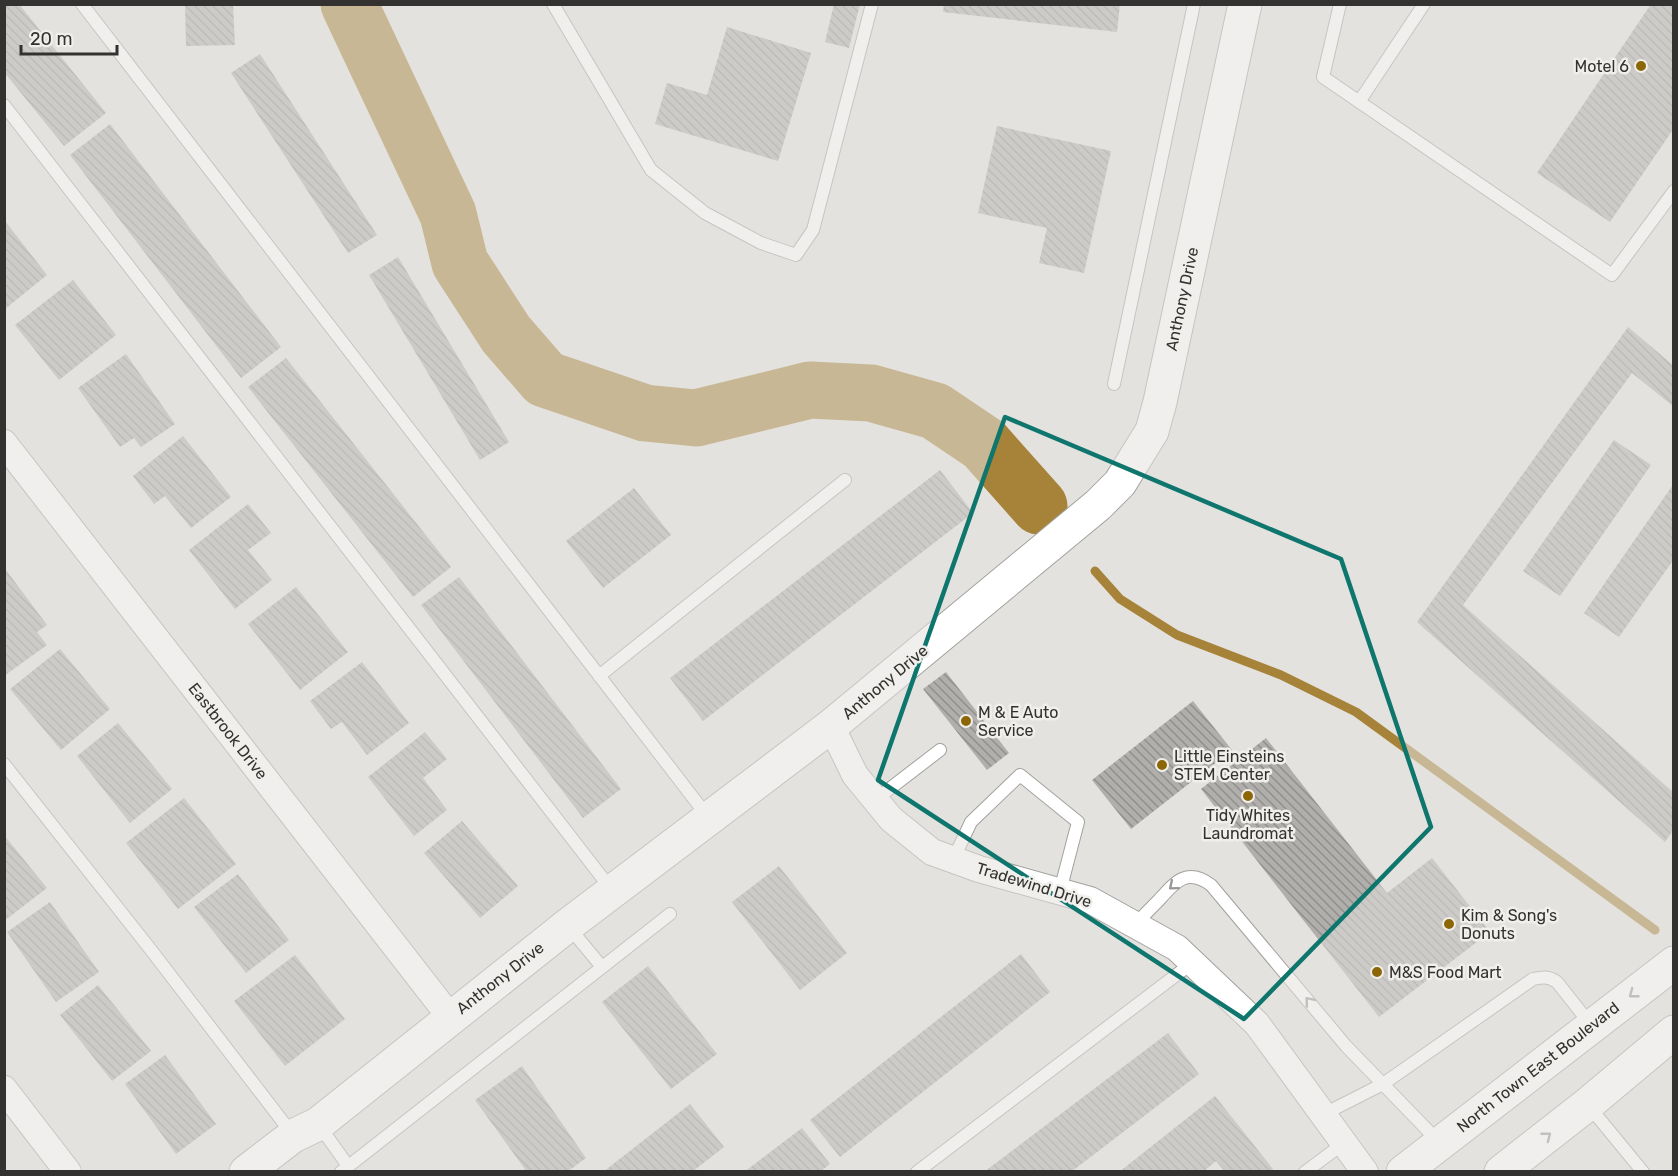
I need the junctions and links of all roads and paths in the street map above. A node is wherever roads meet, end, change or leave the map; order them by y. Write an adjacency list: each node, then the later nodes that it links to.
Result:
1 (82, 4): 14 (lane)
2 (553, 4): 3 (lane)
3 (872, 4)
4 (1194, 4): 11 (lane)
5 (1245, 4): 15 (street, Anthony Drive)
6 (1340, 4): 8 (lane)
7 (1424, 4): 8 (lane)
8 (1359, 102): 10 (lane)
9 (4, 105): 21 (lane)
10 (1674, 191)
11 (1114, 384)
12 (4, 443): 29 (street, Eastbrook Drive)
13 (845, 480): 14 (lane)
14 (599, 676): 19 (lane)
15 (831, 726): 18 (street, Tradewind Drive); 19 (street, Anthony Drive)
16 (940, 750): 18 (lane)
17 (4, 764): 36 (lane)
18 (875, 800): 20 (street, Tradewind Drive)
19 (709, 818): 21 (street, Anthony Drive)
20 (953, 860): 22 (street, Tradewind Drive); 22 (lane)
21 (612, 891): 24 (street, Anthony Drive)
22 (1060, 891): 25 (street, Tradewind Drive)
23 (670, 914): 28 (lane)
24 (568, 925): 28 (lane); 29 (street, Anthony Drive)
25 (1135, 925): 26 (street, Tradewind Drive); 32 (lane, one-way to 25)
26 (1192, 963): 35 (street, Tradewind Drive); 42 (lane)
27 (1674, 963): 30 (street, North Town East Boulevard, one-way to 30)
28 (602, 967): 39 (lane)
29 (451, 1018): 36 (street, Anthony Drive)
30 (1592, 1026): 32 (lane); 38 (street, North Town East Boulevard)
31 (1674, 1032): 34 (street)
32 (1383, 1084): 35 (lane); 38 (lane)
33 (4, 1089): 40 (street)
34 (1588, 1104): 46 (street, one-way to 34); 47 (lane)
35 (1324, 1114): 37 (street, Tradewind Drive)
36 (306, 1130): 39 (lane); 41 (street, Anthony Drive)
37 (1344, 1143): 43 (lane); 44 (street, Tradewind Drive)
38 (1440, 1143): 45 (street, North Town East Boulevard)
39 (345, 1169)
40 (68, 1172)
41 (246, 1172)
42 (917, 1172)
43 (1305, 1172)
44 (1365, 1172)
45 (1403, 1172)
46 (1501, 1172)
47 (1643, 1172)

